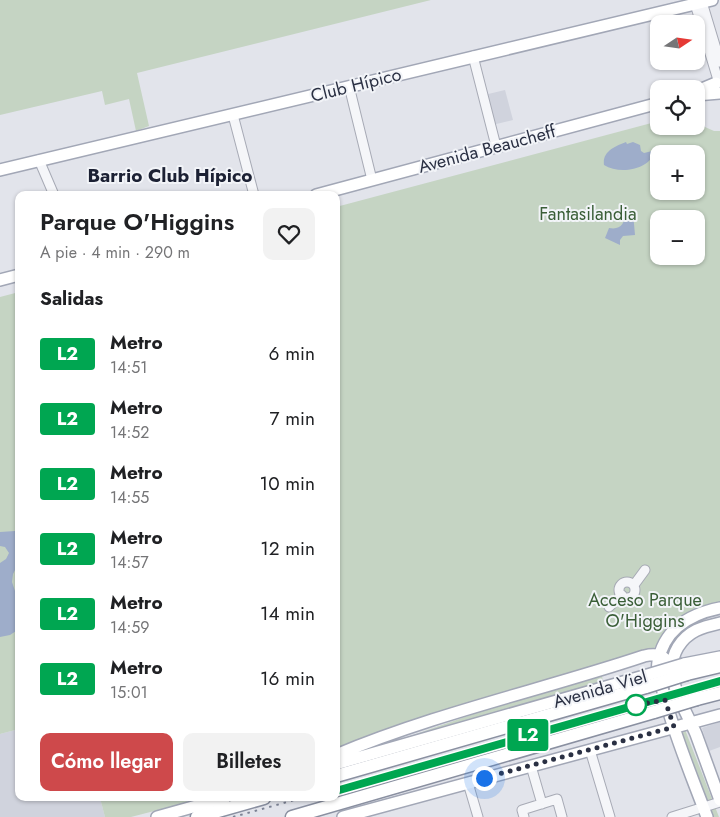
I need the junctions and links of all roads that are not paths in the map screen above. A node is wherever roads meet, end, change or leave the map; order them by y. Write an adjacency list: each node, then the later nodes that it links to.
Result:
1 (703, 2): 2 (main road, Club Hípico); 3 (street); 5 (street)
2 (473, 56): 4 (main road, Club Hípico); 10 (street)
3 (720, 62)
4 (349, 86): 9 (main road, Club Hípico); 13 (street)
5 (719, 86): 6 (main road); 7 (main road)
6 (705, 89)
7 (705, 92)
8 (650, 105): 10 (main road, Avenida Beaucheff)
9 (233, 115): 11 (main road, Club Hípico); 15 (street)
10 (496, 146): 13 (main road, Avenida Beaucheff)
11 (39, 160): 12 (main road, Club Hípico); 14 (street)
12 (0, 170)
13 (372, 180): 16 (main road, Avenida Beaucheff)
14 (52, 191)
15 (253, 191)
16 (331, 191)
17 (15, 276): 18 (main road)
18 (0, 280)
19 (645, 570): 20 (street)
20 (609, 607)
21 (720, 608): 23 (main road)
22 (720, 624): 26 (main road)
23 (660, 655): 26 (main road); 32 (main road); 34 (main road)
24 (720, 656): 27 (main road)
25 (720, 666): 27 (highway)
26 (671, 667): 31 (main road)
27 (685, 669): 28 (highway, bridge)
28 (645, 681): 35 (main road, Avenida Viel); 37 (highway)
29 (720, 693): 47 (highway, bridge)
30 (720, 715): 31 (main road)
31 (691, 723): 32 (main road); 41 (main road)
32 (674, 727): 33 (main road); 43 (main road)
33 (590, 750): 36 (main road); 52 (street)
34 (340, 754)
35 (340, 763)
36 (531, 766): 38 (main road); 42 (street)
37 (340, 775)
38 (468, 783): 44 (main road); 49 (street)
39 (214, 801): 45 (main road)
40 (253, 801): 46 (highway)
41 (720, 801): 43 (street)
42 (542, 804): 50 (street); 51 (street)
43 (706, 812): 53 (street)
44 (377, 813): 48 (main road)
45 (156, 817)
46 (197, 817)
47 (292, 817)
48 (343, 817)
49 (478, 817)
50 (524, 817)
51 (562, 817)
52 (610, 817)
53 (672, 817)

